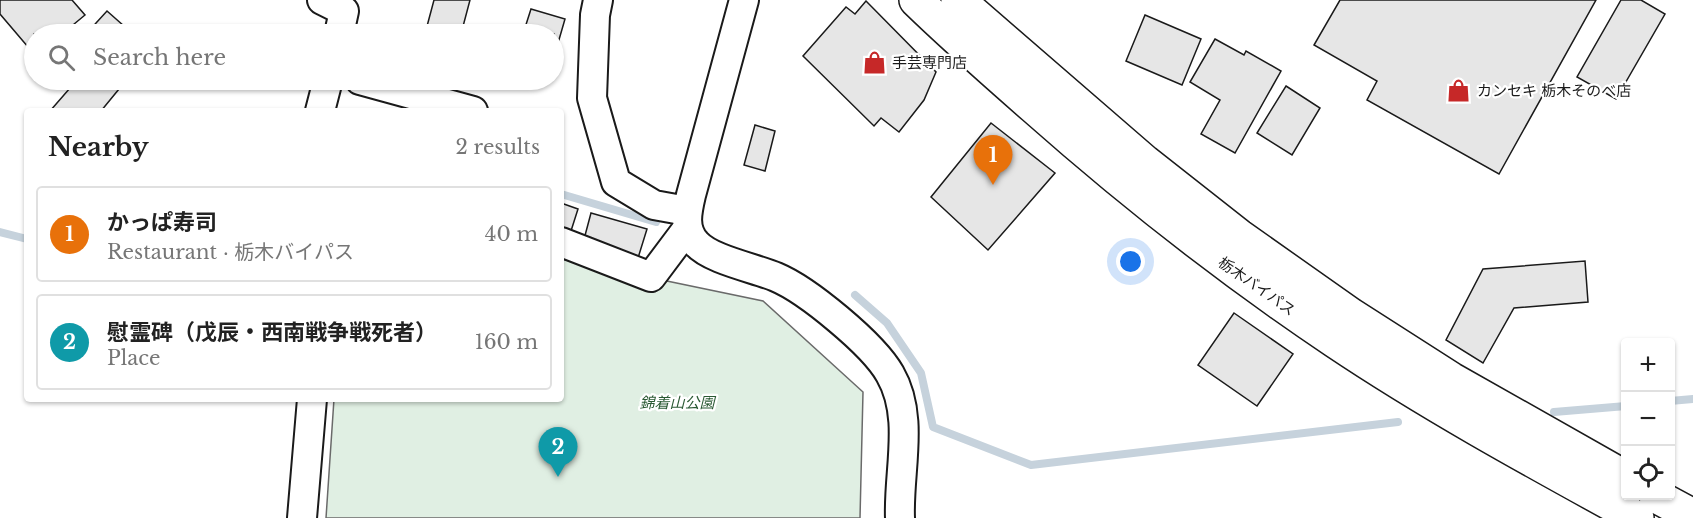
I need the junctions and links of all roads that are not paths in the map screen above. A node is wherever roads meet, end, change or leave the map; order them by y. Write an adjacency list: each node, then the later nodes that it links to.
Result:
1 (322, 0): 6 (street)
2 (598, 0): 11 (street)
3 (744, 0): 11 (street)
4 (916, 0): 19 (main road, 栃木バイパス)
5 (958, 0): 14 (main road, 栃木バイパス)
6 (341, 24)
7 (325, 90): 9 (street)
8 (396, 90): 10 (street)
9 (321, 108)
10 (462, 108)
11 (687, 220): 12 (street); 18 (street)
12 (564, 243)
13 (312, 402): 17 (street)
14 (1621, 475)
15 (1665, 500): 16 (main road)
16 (1693, 516)
17 (302, 518)
18 (900, 518)
19 (1637, 518)

